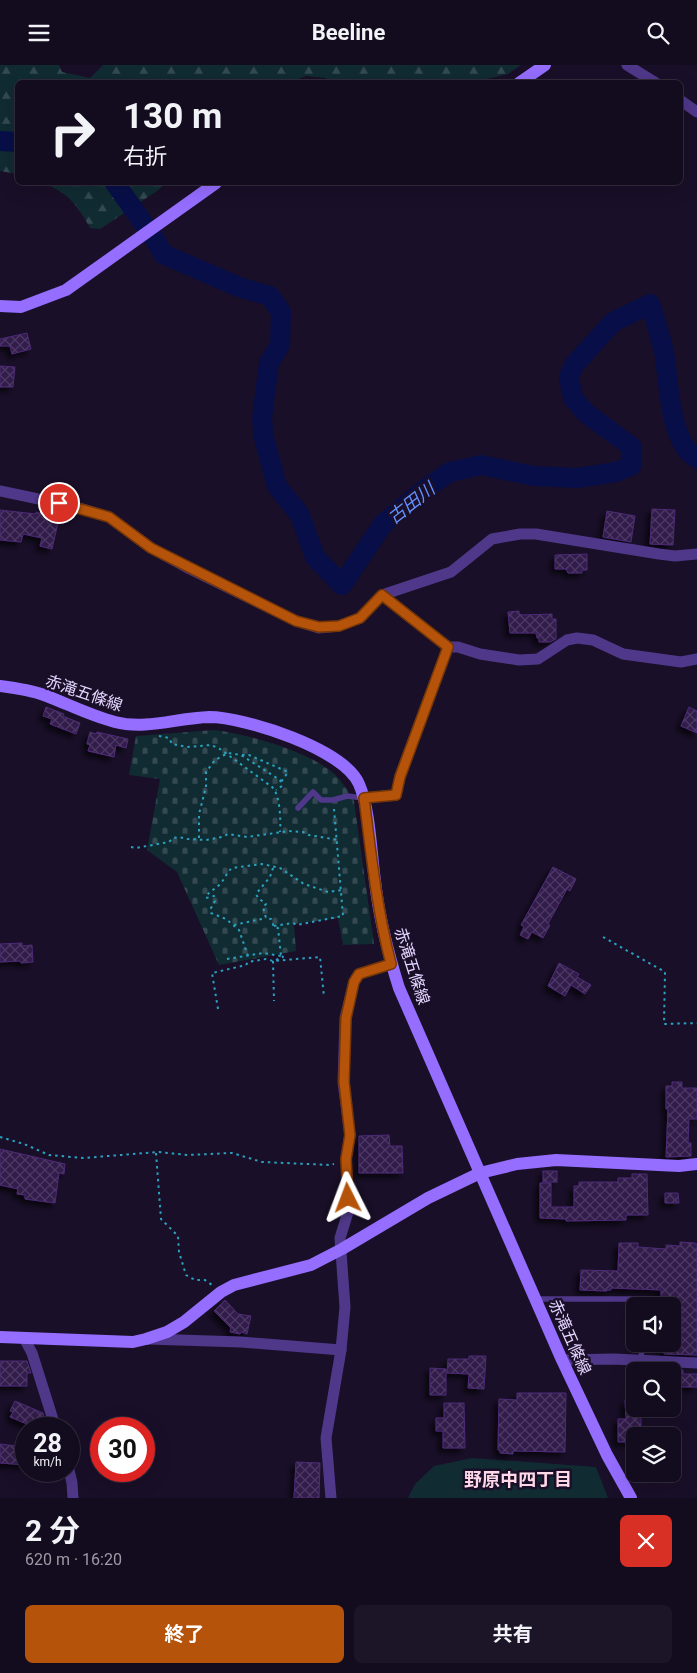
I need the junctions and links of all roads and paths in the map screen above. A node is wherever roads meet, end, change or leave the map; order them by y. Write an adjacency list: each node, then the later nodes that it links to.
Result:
1 (545, 65): 3 (main road)
2 (627, 65): 4 (street)
3 (523, 80)
4 (651, 80)
5 (683, 102): 6 (street)
6 (697, 112)
7 (213, 185): 8 (main road)
8 (0, 306)
9 (0, 491): 11 (street)
10 (697, 554): 11 (street)
11 (382, 595): 12 (street)
12 (448, 647): 13 (street); 20 (street)
13 (697, 659)
14 (0, 685): 15 (main road, 赤滝五條線)
15 (156, 724): 16 (path); 20 (main road, 赤滝五條線)
16 (228, 753): 17 (path); 19 (path); 24 (path)
17 (241, 755): 18 (path); 18 (path)
18 (281, 783): 19 (path)
19 (276, 790): 23 (path)
20 (364, 798): 21 (lane); 37 (main road, 赤滝五條線)
21 (333, 800): 22 (lane); 25 (path)
22 (298, 808)
23 (280, 832): 24 (path); 25 (path)
24 (200, 839): 26 (path)
25 (338, 840): 28 (path)
26 (130, 847)
27 (274, 867): 28 (path); 29 (path); 30 (path)
28 (342, 890): 31 (path)
29 (266, 918): 30 (path); 31 (path)
30 (233, 925): 33 (path)
31 (274, 926): 34 (path)
32 (603, 937): 41 (path)
33 (248, 956): 34 (path); 35 (path)
34 (282, 956): 36 (path)
35 (227, 959)
36 (274, 961): 38 (path); 39 (path); 40 (path)
37 (391, 964): 44 (street); 46 (main road, 赤滝五條線)
38 (324, 997)
39 (274, 1001)
40 (218, 1009)
41 (697, 1023)
42 (0, 1137): 43 (path)
43 (156, 1153): 44 (path); 48 (path)
44 (346, 1159): 47 (street)
45 (697, 1164): 46 (main road)
46 (480, 1173): 47 (main road); 49 (main road, 赤滝五條線)
47 (342, 1249): 48 (main road); 54 (street)
48 (221, 1292): 53 (main road)
49 (535, 1299): 50 (lane); 56 (main road, 赤滝五條線)
50 (626, 1299)
51 (0, 1337): 52 (main road)
52 (24, 1338): 53 (main road); 59 (street)
53 (146, 1339): 54 (street)
54 (341, 1349): 62 (street)
55 (642, 1352): 57 (lane)
56 (562, 1360): 57 (street); 63 (main road, 赤滝五條線)
57 (641, 1360): 58 (street)
58 (697, 1363)
59 (52, 1417)
60 (72, 1482): 61 (street)
61 (72, 1498)
62 (331, 1498)
63 (631, 1498)

